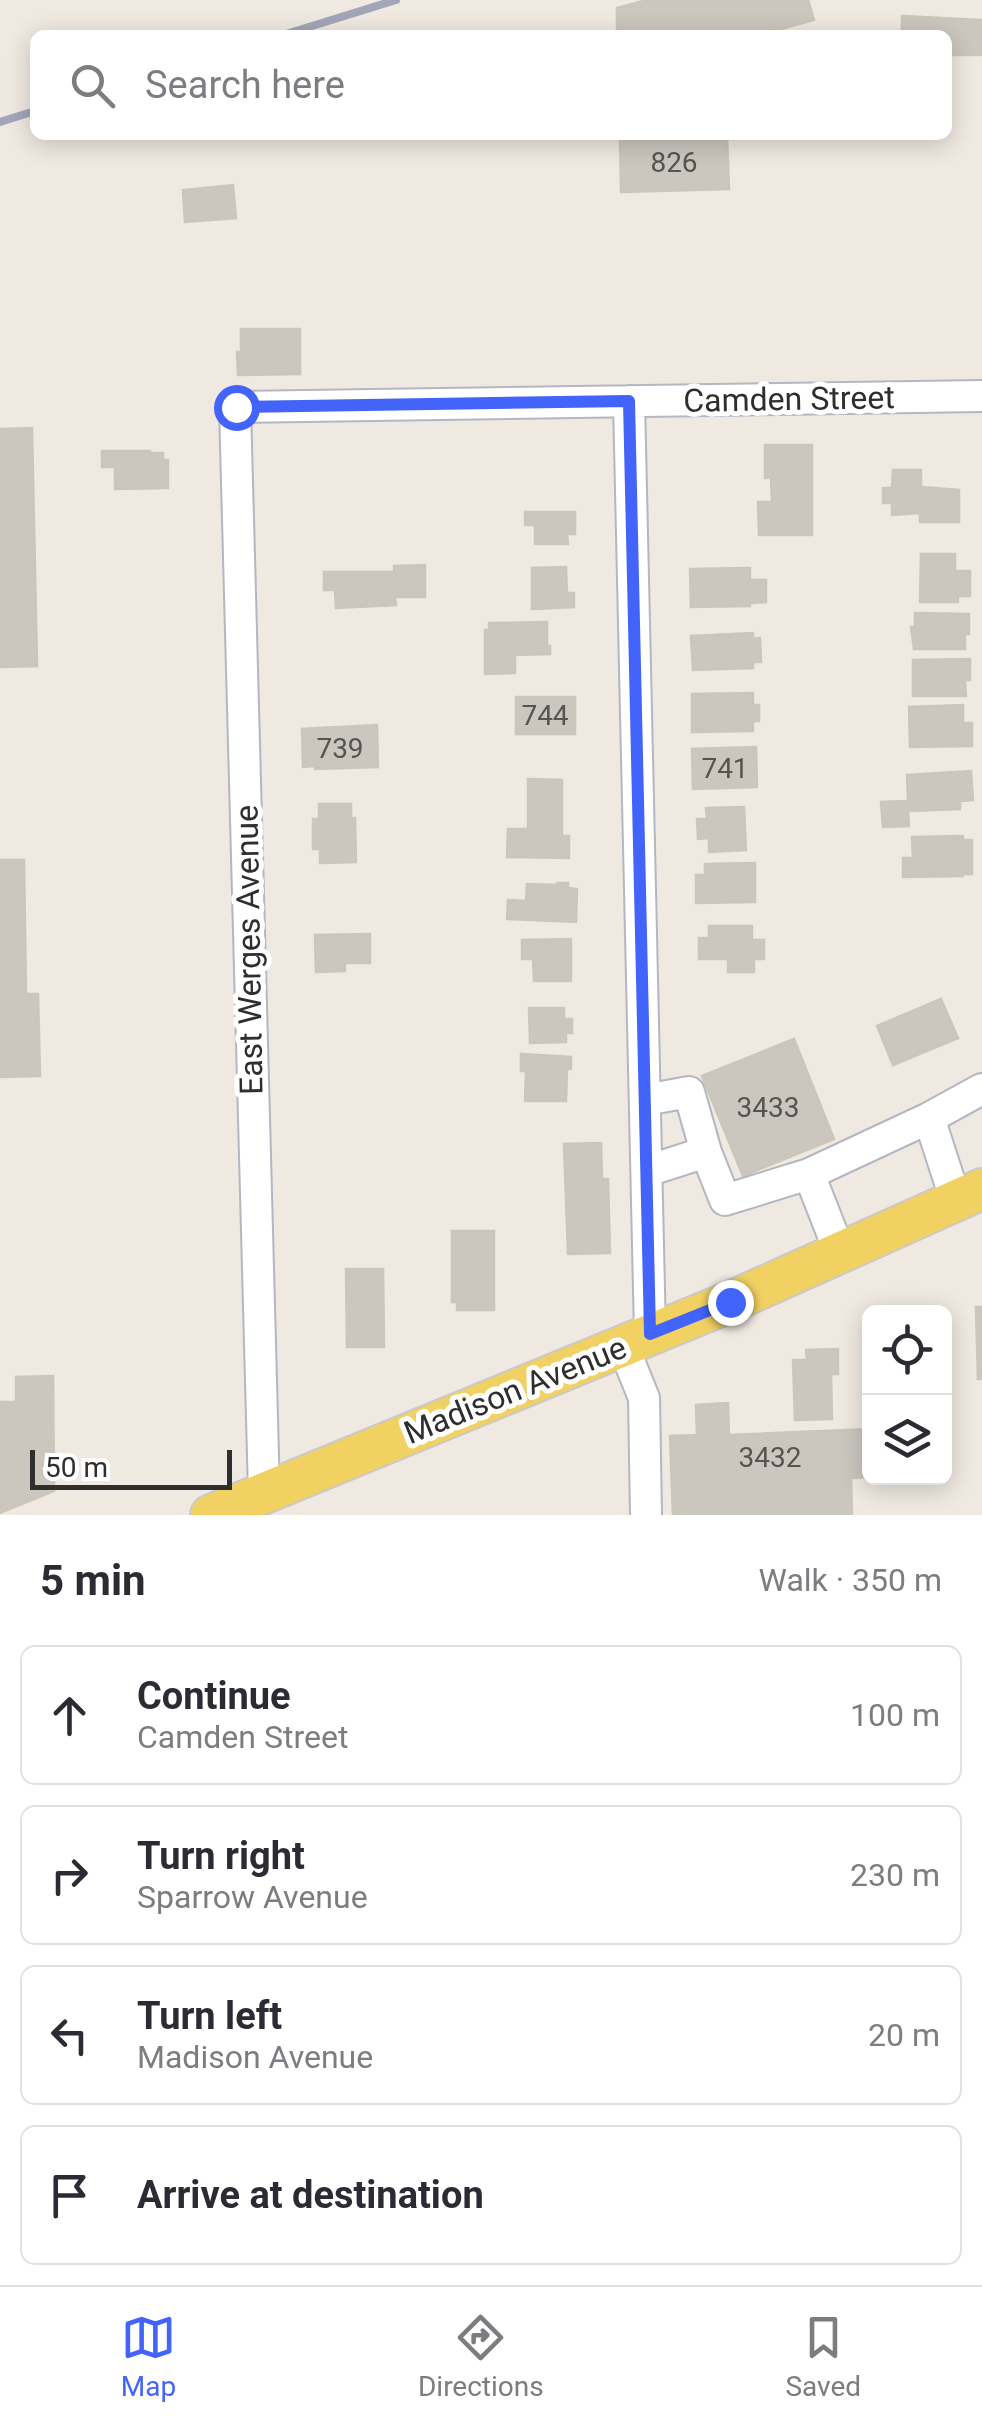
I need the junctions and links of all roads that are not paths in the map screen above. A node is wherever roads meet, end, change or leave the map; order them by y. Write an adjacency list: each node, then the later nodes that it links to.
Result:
1 (982, 396): 2 (street, Camden Street)
2 (629, 401): 3 (street, Camden Street); 5 (street)
3 (236, 407): 13 (street, East Werges Avenue)
4 (982, 1089): 6 (street)
5 (645, 1100): 7 (street); 8 (street)
6 (930, 1118): 9 (street); 10 (street)
7 (706, 1152): 8 (street); 9 (street)
8 (647, 1171): 12 (street)
9 (809, 1174): 11 (street)
10 (969, 1195): 11 (main road, Madison Avenue)
11 (840, 1253): 12 (main road, Madison Avenue)
12 (636, 1340): 13 (main road, Madison Avenue); 15 (street)
13 (264, 1493): 14 (main road, Madison Avenue)
14 (219, 1514)
15 (646, 1515)

